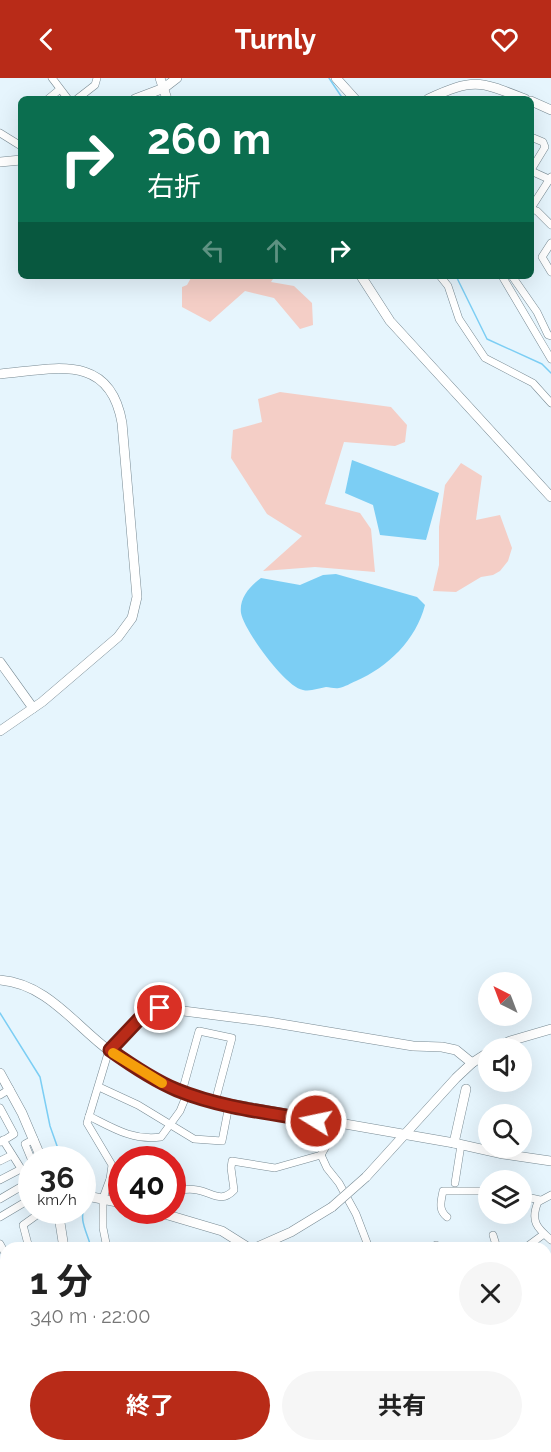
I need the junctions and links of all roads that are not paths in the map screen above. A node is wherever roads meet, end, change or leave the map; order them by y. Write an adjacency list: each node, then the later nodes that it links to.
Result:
1 (52, 78): 8 (street)
2 (97, 78): 11 (street)
3 (160, 78): 7 (street)
4 (177, 78): 7 (street)
5 (336, 78): 14 (street)
6 (472, 80): 15 (street); 16 (street)
7 (164, 88): 12 (street); 13 (street)
8 (59, 90): 9 (street); 10 (street)
9 (52, 96)
10 (65, 96)
11 (82, 96)
12 (143, 96)
13 (166, 96)
14 (353, 96)
15 (434, 96)
16 (518, 96)
17 (534, 103): 18 (street)
18 (551, 110)
19 (0, 133): 21 (street)
20 (534, 138): 24 (street)
21 (18, 144)
22 (18, 160): 23 (street)
23 (0, 162)
24 (534, 165)
25 (534, 171): 26 (street)
26 (550, 179): 27 (street)
27 (534, 203)
28 (534, 210): 29 (street)
29 (551, 225)
30 (551, 243): 31 (street)
31 (551, 272)
32 (363, 279): 40 (street)
33 (442, 279): 39 (street)
34 (504, 279): 37 (street)
35 (514, 279): 36 (street)
36 (551, 336)
37 (551, 359)
38 (0, 374): 42 (street)
39 (551, 403)
40 (551, 497)
41 (0, 662): 42 (street)
42 (33, 708): 43 (street)
43 (0, 730)
44 (0, 980): 47 (street)
45 (551, 1029): 46 (street)
46 (520, 1038)
47 (110, 1050): 49 (street); 51 (street); 54 (street)
48 (478, 1059): 49 (street)
49 (472, 1063): 63 (street)
50 (0, 1073): 52 (street)
51 (99, 1087): 59 (street); 61 (street)
52 (10, 1089): 55 (street); 64 (street)
53 (466, 1089): 66 (street)
54 (184, 1093): 56 (street); 56 (street); 61 (street)
55 (0, 1095)
56 (215, 1102): 57 (street)
57 (229, 1105): 61 (street); 62 (street)
58 (0, 1108): 60 (street)
59 (89, 1116): 61 (street); 71 (street)
60 (3, 1120): 65 (street)
61 (171, 1125)
62 (338, 1125): 63 (street); 70 (street)
63 (403, 1135): 66 (street); 102 (street, bridge)
64 (34, 1139): 67 (street); 68 (street)
65 (2, 1141): 69 (street)
66 (457, 1144): 73 (street); 77 (street)
67 (25, 1146)
68 (37, 1146)
69 (12, 1155): 72 (street); 74 (street)
70 (321, 1155): 79 (street); 103 (street)
71 (108, 1158)
72 (0, 1161)
73 (551, 1161)
74 (18, 1164)
75 (18, 1171): 76 (street)
76 (0, 1180)
77 (454, 1183)
78 (108, 1184): 84 (street)
79 (186, 1188)
80 (18, 1190): 86 (street)
81 (478, 1191): 91 (street)
82 (551, 1195): 88 (street)
83 (96, 1197): 84 (street)
84 (103, 1198): 87 (street); 100 (street)
85 (532, 1198): 88 (street)
86 (0, 1199)
87 (108, 1199)
88 (540, 1200): 95 (street)
89 (18, 1206): 90 (street)
90 (0, 1217)
91 (447, 1217)
92 (186, 1220): 101 (street)
93 (24, 1224): 98 (street)
94 (60, 1224): 99 (street)
95 (544, 1234): 97 (street); 105 (street)
96 (493, 1235): 104 (street)
97 (551, 1240)
98 (27, 1242)
99 (63, 1242)
100 (106, 1242)
101 (239, 1242)
102 (268, 1242)
103 (367, 1242)
104 (495, 1242)
105 (536, 1242)

